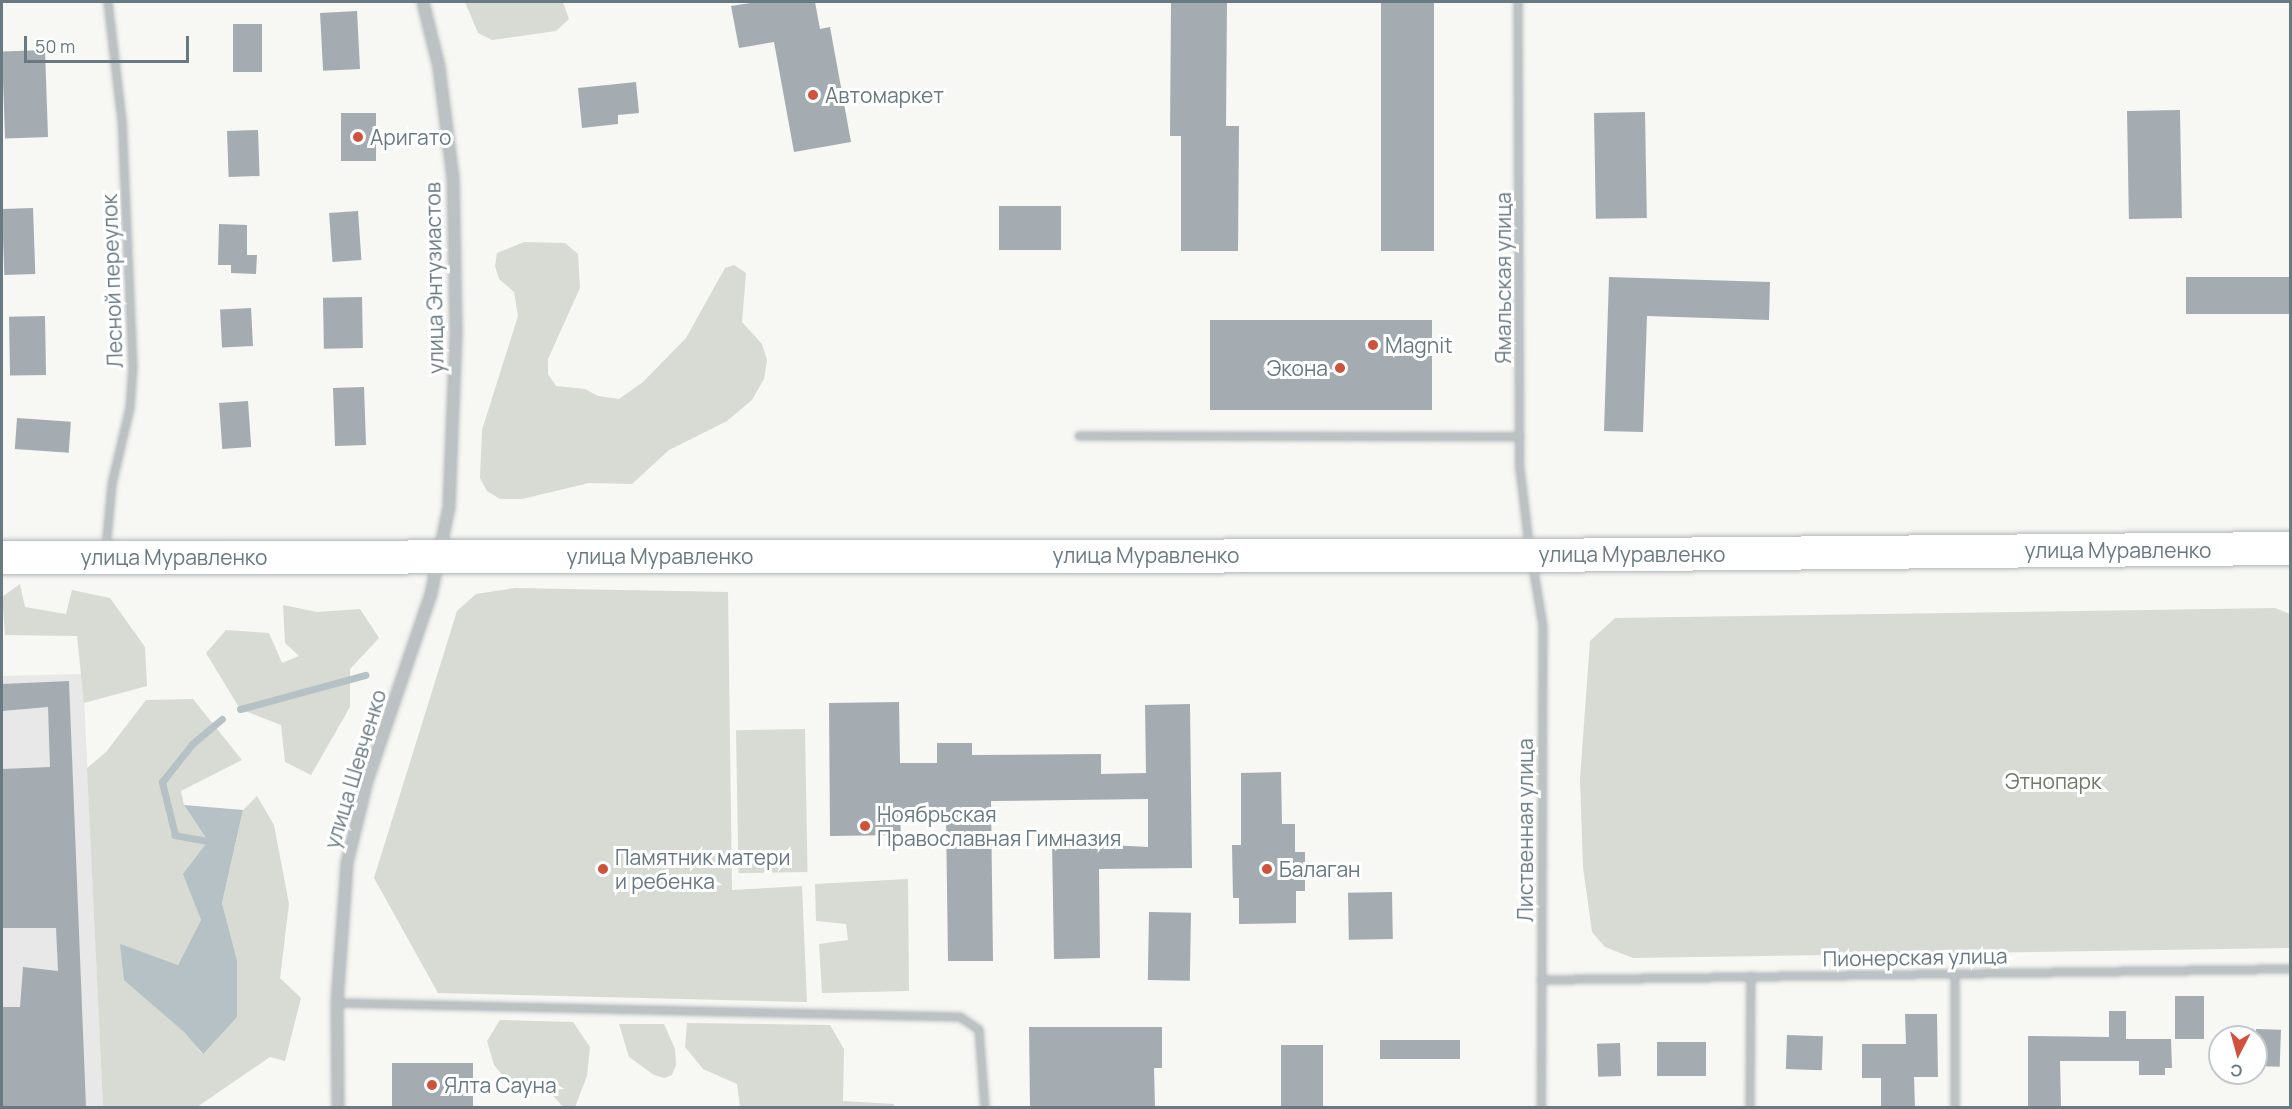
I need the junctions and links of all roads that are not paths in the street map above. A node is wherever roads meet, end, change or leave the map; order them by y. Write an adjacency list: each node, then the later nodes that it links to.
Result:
1 (108, 2): 10 (street, Лесной переулок)
2 (423, 2): 9 (street, улица Энтузиастов)
3 (1518, 2): 5 (street, Ямальская улица)
4 (1079, 436): 5 (street)
5 (1520, 437): 7 (street, Ямальская улица)
6 (2290, 548): 7 (main road, улица Муравленко)
7 (1531, 555): 9 (main road, улица Муравленко); 14 (street, Лиственная улица)
8 (2, 556): 10 (main road, улица Муравленко)
9 (441, 556): 10 (main road, улица Муравленко); 15 (street, улица Шевченко)
10 (106, 557)
11 (2290, 969): 12 (street, Пионерская улица)
12 (1955, 973): 13 (street, Пионерская улица); 20 (street)
13 (1751, 976): 14 (street, Пионерская улица); 19 (street)
14 (1541, 981): 18 (street, Лиственная улица)
15 (337, 1003): 16 (street, улица Шевченко); 17 (street)
16 (338, 1107)
17 (985, 1107)
18 (1541, 1107)
19 (1750, 1107)
20 (1955, 1107)

